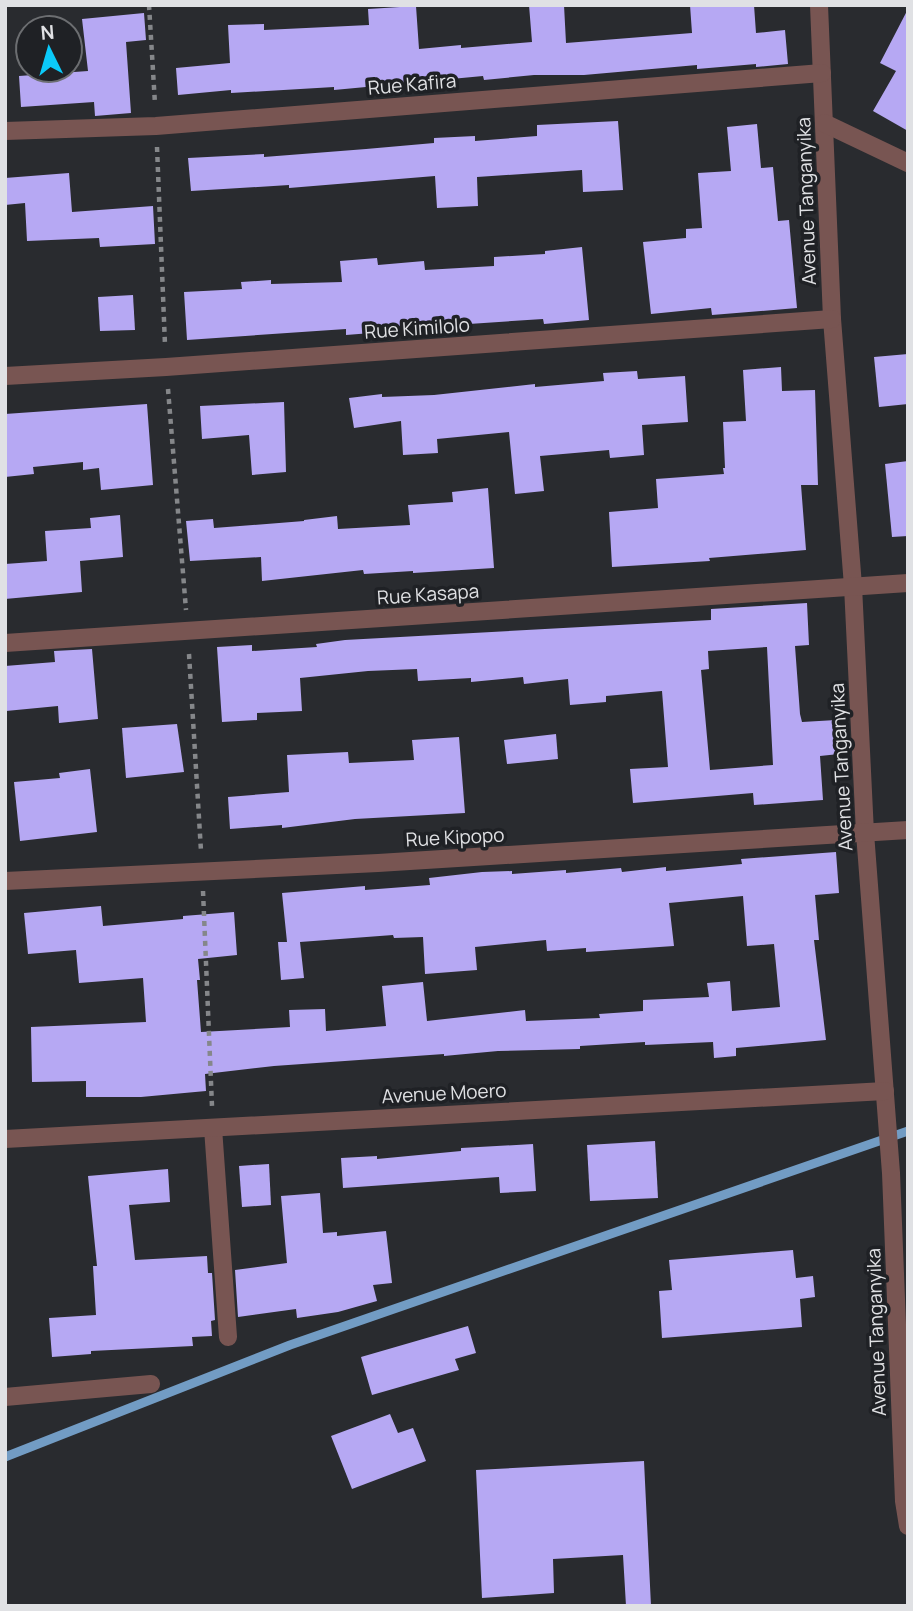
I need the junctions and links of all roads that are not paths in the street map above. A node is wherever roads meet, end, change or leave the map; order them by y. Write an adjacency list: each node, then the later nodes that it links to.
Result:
1 (818, 5): 2 (street, Avenue Tanganyika)
2 (822, 73): 3 (street, Avenue Tanganyika); 4 (street, Rue Kafira)
3 (824, 123): 5 (street); 6 (street, Avenue Tanganyika)
4 (5, 131)
5 (908, 163)
6 (832, 319): 7 (street, Rue Kimilolo); 9 (street, Avenue Tanganyika)
7 (5, 376)
8 (908, 583): 9 (street, Rue Kasapa)
9 (853, 586): 10 (street, Rue Kasapa); 12 (street, Avenue Tanganyika)
10 (5, 643)
11 (908, 830): 12 (street, Rue Kipopo)
12 (865, 833): 13 (street, Rue Kipopo); 14 (street, Avenue Tanganyika)
13 (5, 881)
14 (885, 1091): 15 (street, Avenue Moero); 18 (street, Avenue Tanganyika)
15 (214, 1128): 16 (street, Avenue Moero); 17 (street)
16 (5, 1139)
17 (228, 1337)
18 (902, 1342): 21 (street, Avenue Tanganyika)
19 (151, 1384): 20 (street)
20 (5, 1397)
21 (908, 1526)

